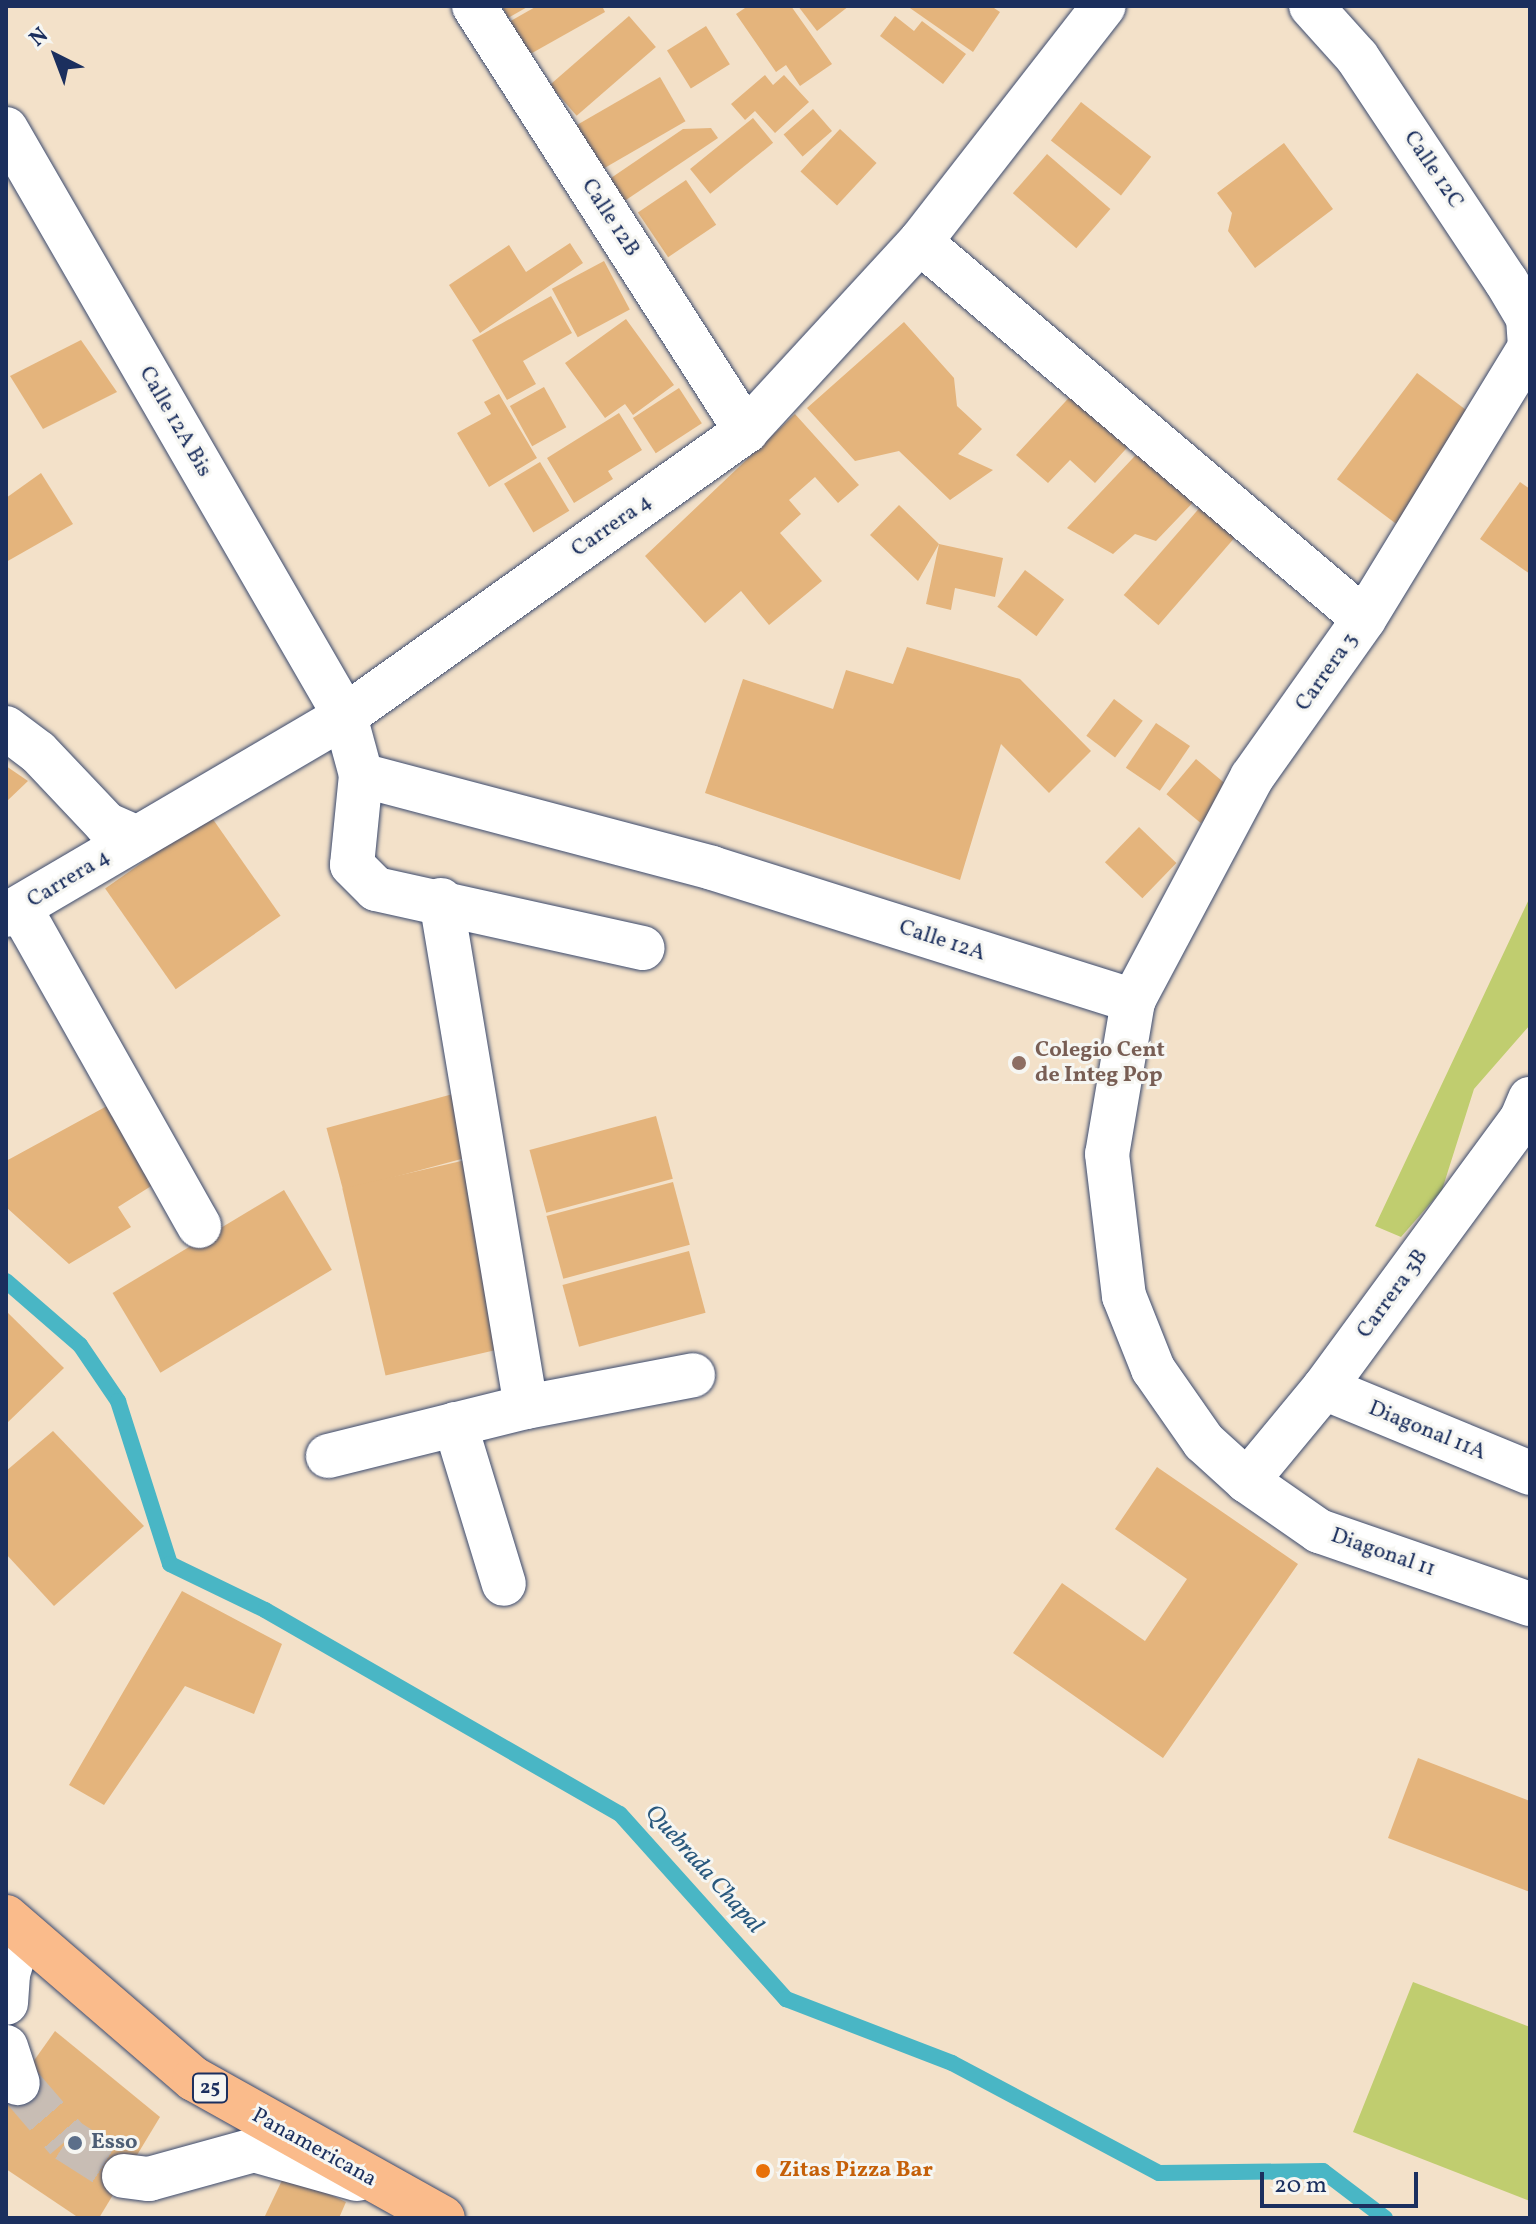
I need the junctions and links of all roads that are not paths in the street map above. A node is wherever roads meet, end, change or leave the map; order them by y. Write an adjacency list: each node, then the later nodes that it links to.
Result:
1 (474, 6): 7 (street, Calle 12B)
2 (1104, 6): 5 (street, Carrera 4)
3 (1311, 6): 6 (street, Calle 12C)
4 (6, 129): 9 (street, Calle 12A Bis)
5 (920, 242): 7 (street, Carrera 4); 8 (street)
6 (1530, 347): 8 (street, Carrera 3)
7 (746, 431): 9 (street, Carrera 4)
8 (1364, 619): 16 (street, Carrera 3)
9 (345, 716): 11 (street); 12 (street, Carrera 4)
10 (6, 728): 12 (street)
11 (361, 775): 13 (street); 16 (street, Calle 12A)
12 (137, 838): 14 (street, Carrera 4)
13 (441, 900): 15 (street); 21 (street)
14 (13, 912): 18 (street)
15 (643, 948)
16 (1133, 1001): 25 (street, Diagonal 11)
17 (1527, 1113): 20 (street, Carrera 3B)
18 (199, 1226)
19 (693, 1375): 21 (street)
20 (1324, 1388): 24 (street, Diagonal 11A); 25 (street, Carrera 3B)
21 (526, 1407): 22 (street)
22 (455, 1424): 23 (street); 26 (street)
23 (328, 1456)
24 (1530, 1473)
25 (1247, 1481): 27 (street, Diagonal 11)
26 (504, 1584)
27 (1530, 1604)
28 (13, 1925): 29 (street); 31 (main road, Panamericana / 25)
29 (6, 2003)
30 (124, 2176): 31 (street)
31 (384, 2187): 32 (main road, Panamericana / 25)
32 (443, 2218)

